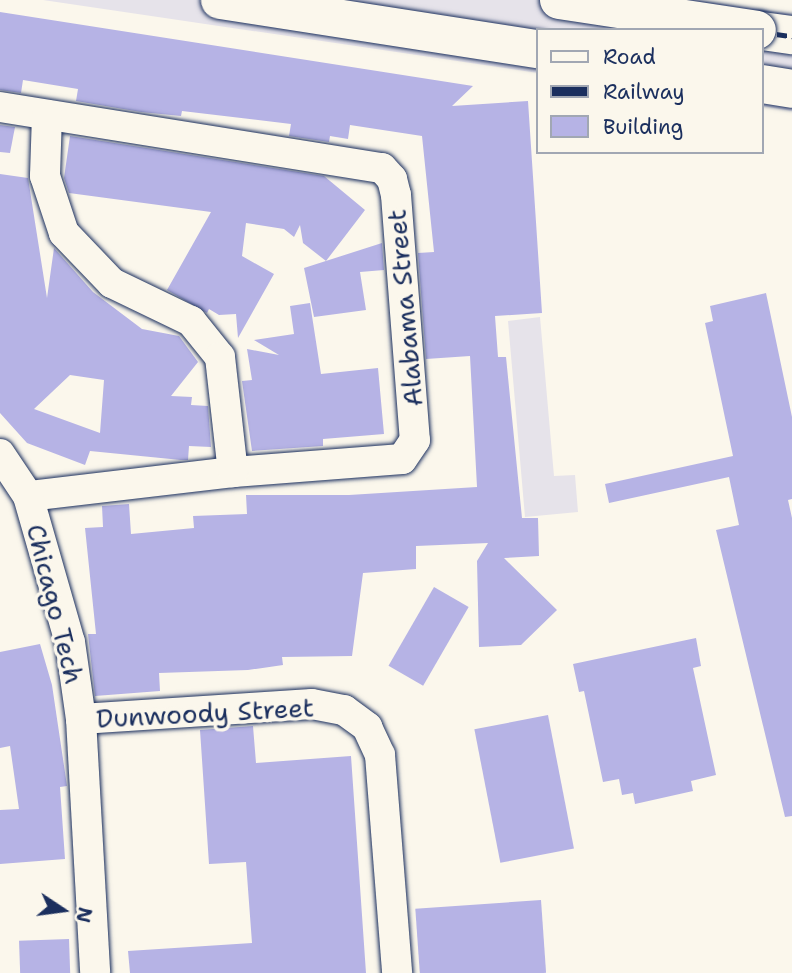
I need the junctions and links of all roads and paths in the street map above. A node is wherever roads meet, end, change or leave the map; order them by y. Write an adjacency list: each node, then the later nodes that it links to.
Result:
1 (220, 0): 6 (highway)
2 (559, 0): 3 (highway, bridge)
3 (747, 28)
4 (764, 31): 5 (highway)
5 (792, 35)
6 (536, 49)
7 (764, 84): 8 (highway)
8 (792, 89)
9 (0, 107): 10 (street, Alabama Street)
10 (47, 115): 12 (street); 12 (street, Alabama Street)
11 (0, 454): 13 (street, Chicago Tech)
12 (233, 472): 13 (street, Alabama Street)
13 (28, 496): 14 (street, Chicago Tech)
14 (82, 719): 15 (street, Chicago Tech); 16 (street, Dunwoody Street)
15 (95, 973)
16 (397, 973)

